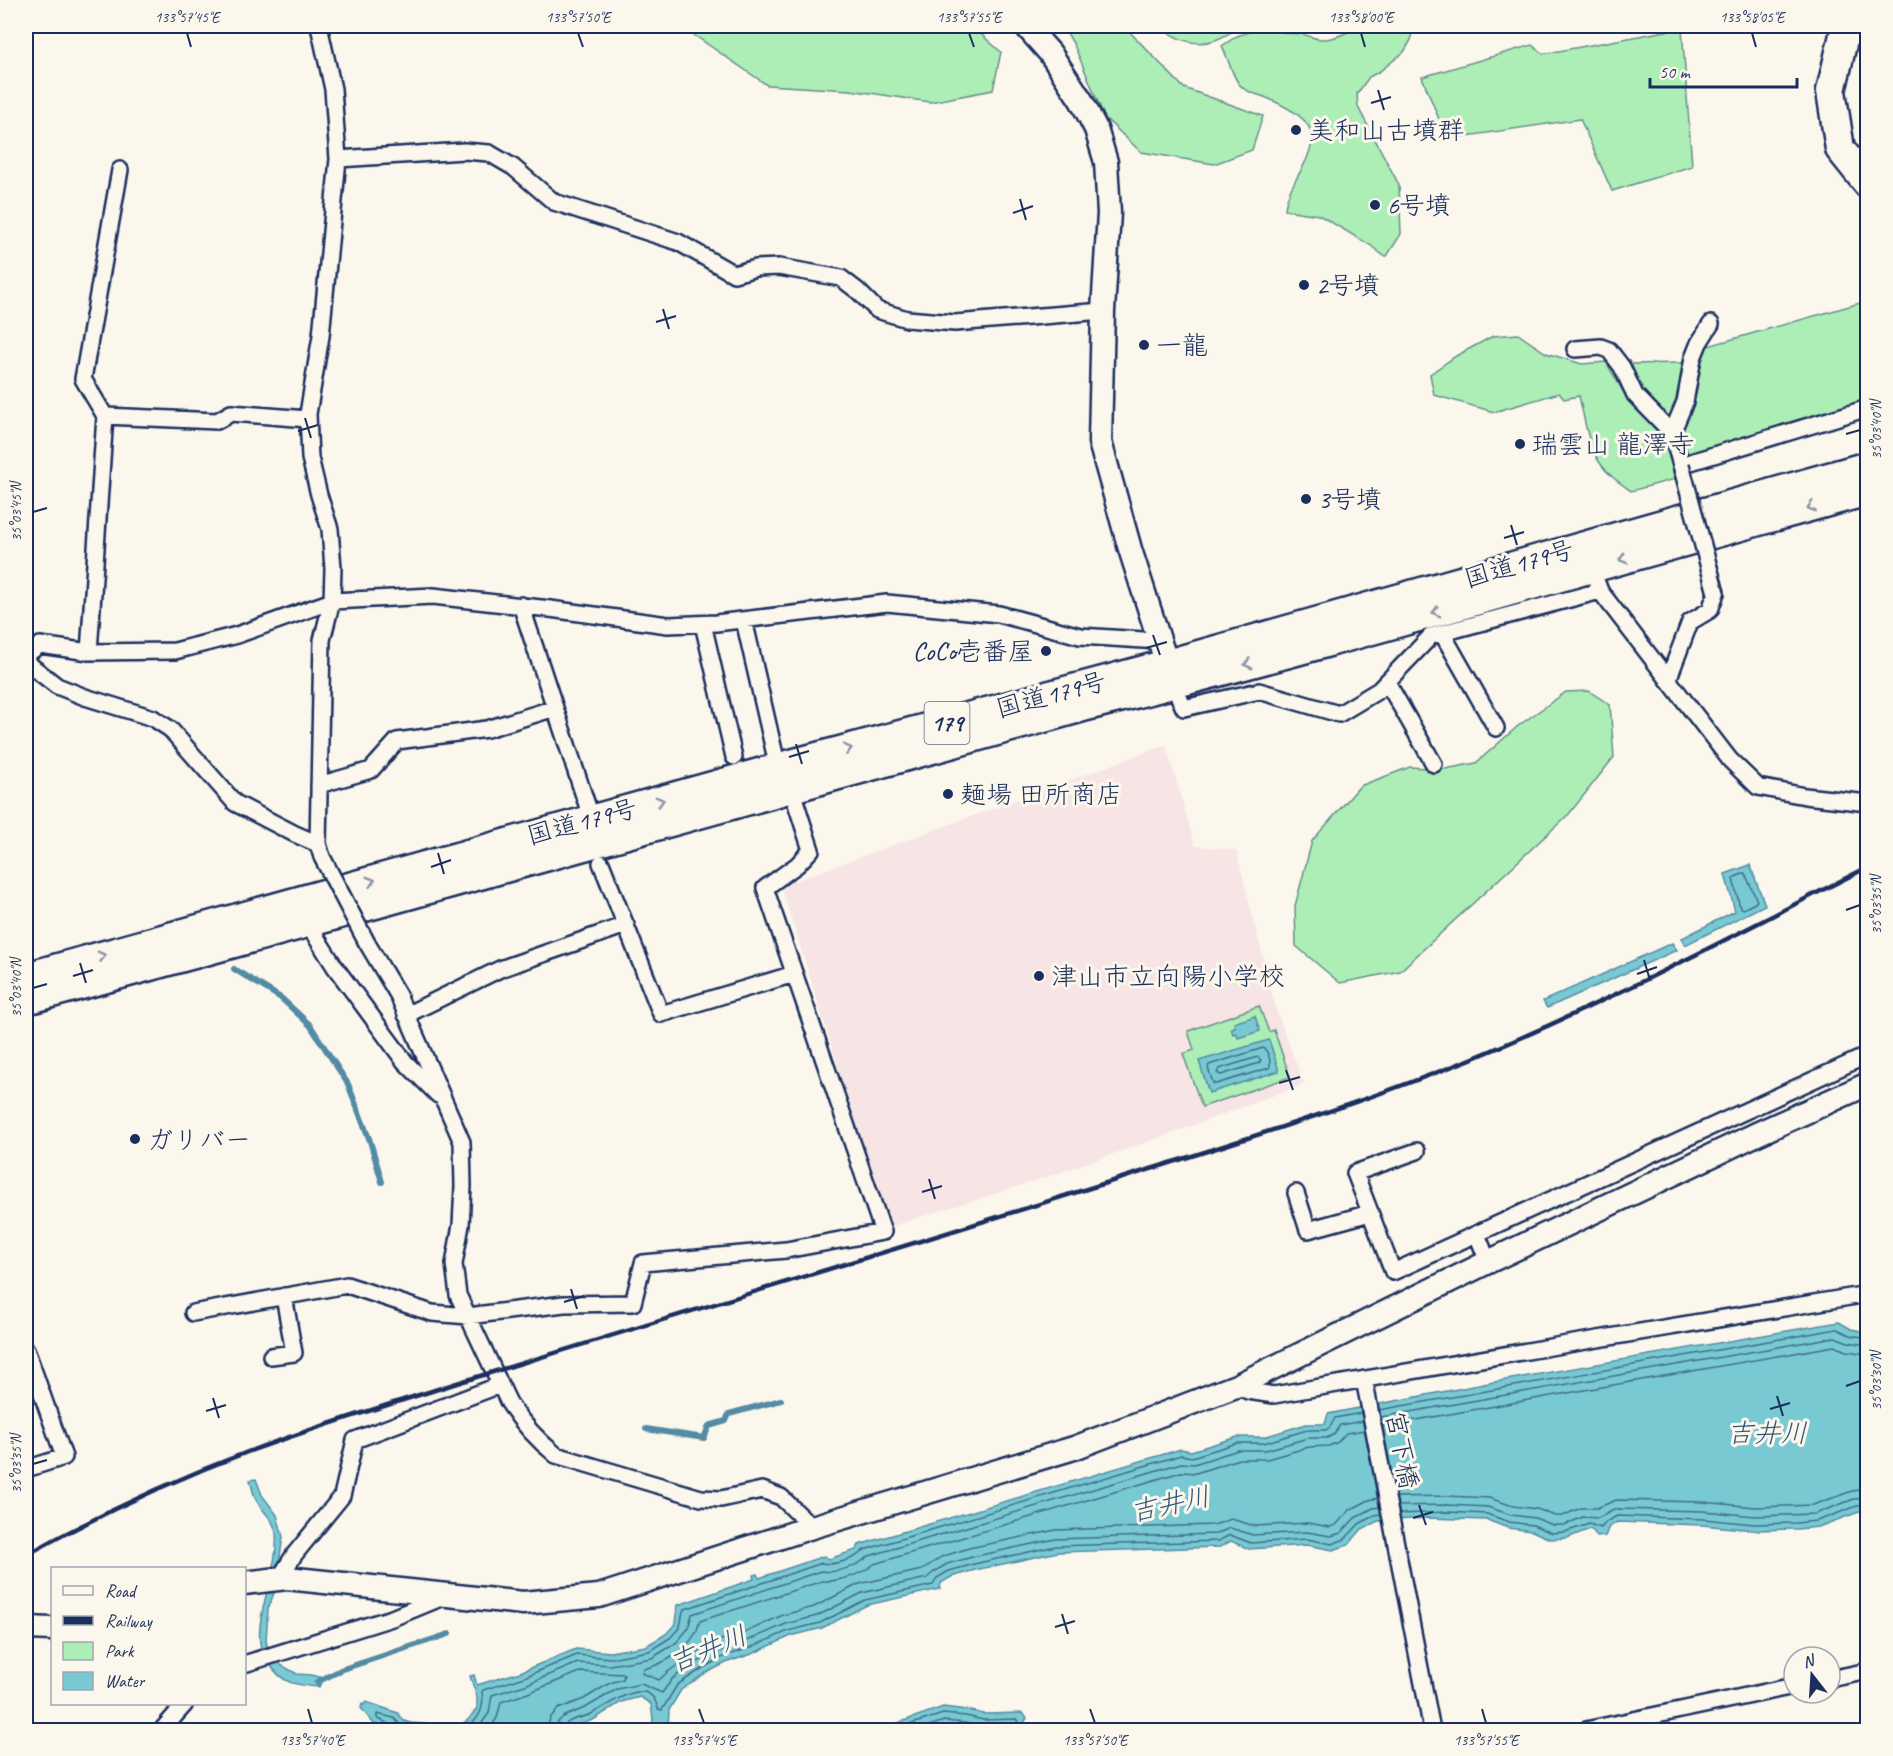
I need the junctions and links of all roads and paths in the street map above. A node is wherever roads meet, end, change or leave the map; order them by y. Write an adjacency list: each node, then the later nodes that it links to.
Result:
1 (319, 26): 4 (street)
2 (1026, 26): 7 (street)
3 (1849, 26): 6 (highway)
4 (338, 159): 7 (street); 12 (street)
5 (120, 170): 11 (street)
6 (1868, 184)
7 (1103, 311): 26 (street)
8 (1711, 324): 13 (street)
9 (1575, 349): 13 (street)
10 (1868, 408): 14 (street)
11 (105, 416): 12 (street); 23 (street)
12 (308, 419): 18 (street)
13 (1672, 433): 14 (street)
14 (1680, 465): 27 (street, bridge)
15 (1868, 466): 17 (highway, 国道179号 / 179)
16 (1868, 491): 17 (highway, 国道179号 / 179, one-way to 17)
17 (1590, 569): 22 (street); 26 (highway, 国道179号 / 179); 27 (street)
18 (332, 601): 19 (street); 23 (street); 34 (street)
19 (520, 605): 21 (street); 29 (street)
20 (744, 620): 21 (street); 26 (street); 33 (street)
21 (703, 624): 31 (street)
22 (1442, 633): 28 (street); 30 (street)
23 (89, 652): 24 (street)
24 (26, 656)
25 (26, 662): 37 (street)
26 (1166, 663): 28 (street); 33 (highway, 国道179号 / 179)
27 (1668, 680): 35 (street)
28 (1387, 682): 32 (street)
29 (555, 708): 34 (street); 36 (street)
30 (1496, 728)
31 (734, 757)
32 (1434, 764)
33 (785, 778): 36 (highway, 国道179号 / 179, one-way to 33); 39 (highway, 国道179号 / 179); 41 (street)
34 (319, 785): 37 (street)
35 (1868, 803)
36 (592, 820): 39 (highway, 国道179号 / 179, one-way to 36)
37 (320, 851): 44 (street, bridge)
38 (601, 863): 40 (street)
39 (301, 913): 42 (highway, 国道179号 / 179, one-way to 39); 43 (highway, 国道179号 / 179); 47 (street)
40 (626, 925): 41 (street); 44 (street)
41 (794, 974): 58 (street)
42 (26, 977)
43 (26, 1000)
44 (406, 1015): 47 (street)
45 (1868, 1055): 48 (street)
46 (1868, 1084): 49 (street)
47 (444, 1101): 58 (street)
48 (1749, 1109): 49 (street); 53 (street)
49 (1760, 1133): 54 (street)
50 (1417, 1151): 52 (street)
51 (1296, 1193): 52 (street)
52 (1370, 1213): 53 (street)
53 (1477, 1234): 54 (street)
54 (1488, 1262): 63 (street)
55 (1868, 1294): 61 (street)
56 (284, 1296): 57 (street); 58 (street); 60 (street)
57 (194, 1313)
58 (468, 1316): 62 (street)
59 (26, 1349): 64 (street)
60 (271, 1356)
61 (1364, 1378): 63 (street); 77 (street, 宮下橋)
62 (500, 1385): 65 (street); 66 (street)
63 (1236, 1386): 65 (street)
64 (26, 1469)
65 (812, 1527): 68 (street)
66 (279, 1579): 67 (street); 68 (street)
67 (246, 1583)
68 (448, 1595): 71 (street)
69 (26, 1628): 70 (street)
70 (51, 1629)
71 (246, 1663)
72 (1868, 1671): 73 (street)
73 (1842, 1676)
74 (1782, 1689): 78 (street)
75 (184, 1705): 76 (street)
76 (162, 1731)
77 (1432, 1731)
78 (1586, 1731)

